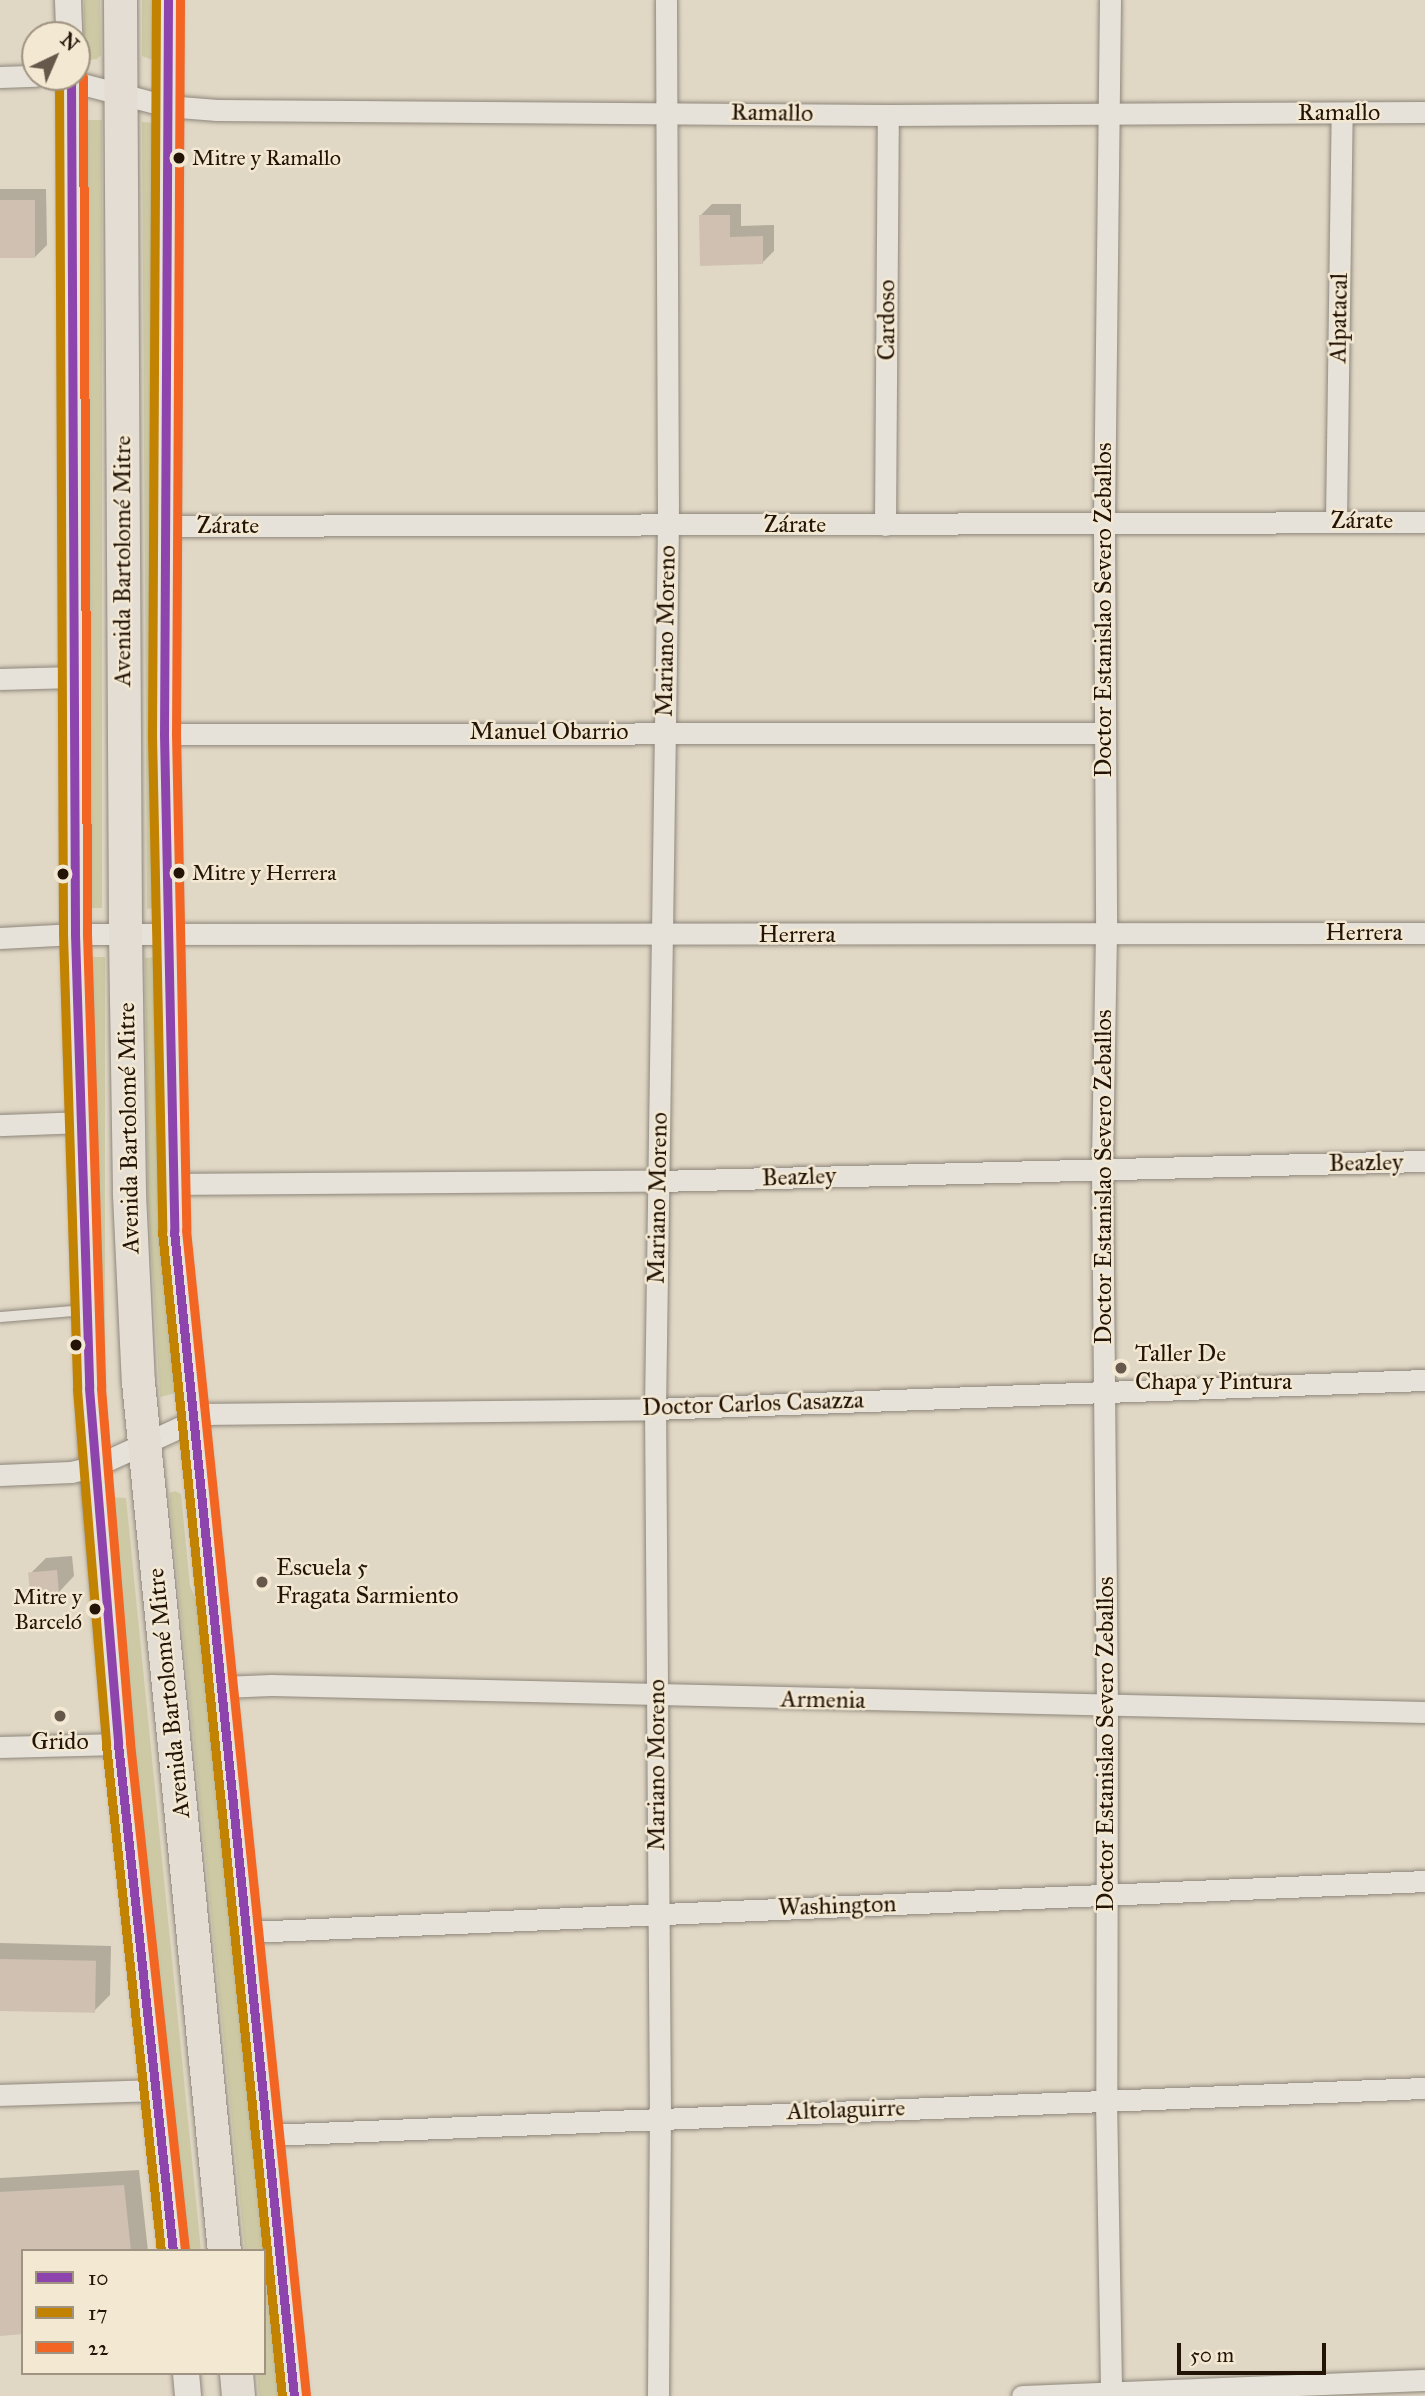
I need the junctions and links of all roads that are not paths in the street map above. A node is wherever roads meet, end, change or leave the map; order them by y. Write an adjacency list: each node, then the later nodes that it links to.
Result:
1 (68, 0): 6 (street)
2 (120, 0): 11 (main road, Avenida Bartolomé Mitre)
3 (168, 0): 12 (street, Avenida Bartolomé Mitre)
4 (666, 0): 13 (street, Mariano Moreno)
5 (1110, 0): 15 (street, Doctor Estanislao Severo Zeballos)
6 (69, 21)
7 (21, 76): 8 (street)
8 (0, 77)
9 (91, 85): 11 (street, Ramallo)
10 (66, 91): 24 (street, Avenida Bartolomé Mitre)
11 (121, 94): 12 (street, Ramallo); 32 (main road, Avenida Bartolomé Mitre)
12 (167, 106): 13 (street, Ramallo); 23 (street, Avenida Bartolomé Mitre)
13 (666, 112): 17 (street, Ramallo); 22 (street, Mariano Moreno)
14 (1425, 112): 16 (street, Ramallo)
15 (1109, 113): 16 (street, Ramallo); 17 (street, Ramallo); 20 (street, Doctor Estanislao Severo Zeballos)
16 (1342, 114): 18 (street, Alpatacal)
17 (888, 115): 21 (street, Cardoso)
18 (1336, 521): 19 (street, Zárate); 20 (street, Zárate)
19 (1425, 522)
20 (1104, 523): 21 (street, Zárate); 27 (street, Doctor Estanislao Severo Zeballos)
21 (885, 524): 22 (street, Zárate)
22 (668, 525): 23 (street, Zárate); 26 (street, Mariano Moreno)
23 (164, 526): 28 (street, Avenida Bartolomé Mitre)
24 (73, 677): 25 (street); 31 (street, Avenida Bartolomé Mitre)
25 (0, 679)
26 (663, 731): 27 (street, Manuel Obarrio); 28 (street, Manuel Obarrio); 33 (street, Mariano Moreno)
27 (1102, 733): 29 (street, Doctor Estanislao Severo Zeballos)
28 (164, 734): 34 (street, Avenida Bartolomé Mitre)
29 (1106, 933): 30 (street, Herrera); 33 (street, Herrera); 39 (street, Doctor Estanislao Severo Zeballos)
30 (1425, 933)
31 (75, 934): 32 (street, Herrera); 35 (street, Herrera); 36 (street, Avenida Bartolomé Mitre)
32 (125, 935): 34 (street, Herrera); 48 (main road, Avenida Bartolomé Mitre)
33 (662, 935): 34 (street, Herrera); 40 (street, Mariano Moreno)
34 (170, 936): 41 (street, Avenida Bartolomé Mitre)
35 (0, 938)
36 (81, 1122): 37 (street); 42 (street, Avenida Bartolomé Mitre)
37 (0, 1125)
38 (1425, 1161): 39 (street, Beazley)
39 (1102, 1169): 40 (street, Beazley); 45 (street, Doctor Estanislao Severo Zeballos)
40 (659, 1181): 41 (street, Beazley); 46 (street, Mariano Moreno)
41 (173, 1184): 47 (street, Avenida Bartolomé Mitre)
42 (86, 1310): 43 (lane); 49 (street, Avenida Bartolomé Mitre)
43 (0, 1317)
44 (1425, 1380): 45 (street, Doctor Carlos Casazza)
45 (1104, 1391): 46 (street, Doctor Carlos Casazza); 53 (street, Doctor Estanislao Severo Zeballos)
46 (655, 1409): 47 (street, Doctor Carlos Casazza); 52 (street, Mariano Moreno)
47 (192, 1419): 48 (street, Doctor Carlos Casazza); 51 (street, Avenida Bartolomé Mitre)
48 (144, 1443): 49 (street, Doctor Carlos Casazza); 68 (main road, Avenida Bartolomé Mitre)
49 (93, 1466): 50 (street, Doctor Carlos Casazza); 55 (street, Avenida Bartolomé Mitre)
50 (0, 1475)
51 (222, 1687): 52 (street, Armenia); 60 (street, Avenida Bartolomé Mitre)
52 (657, 1696): 53 (street, Armenia); 59 (street, Mariano Moreno)
53 (1107, 1706): 54 (street, Armenia); 58 (street, Doctor Estanislao Severo Zeballos)
54 (1425, 1712)
55 (118, 1744): 56 (street); 62 (street, Avenida Bartolomé Mitre)
56 (0, 1747)
57 (1425, 1881): 58 (street, Washington)
58 (1105, 1894): 59 (street, Washington); 64 (street, Doctor Estanislao Severo Zeballos)
59 (657, 1913): 60 (street, Washington); 65 (street, Mariano Moreno)
60 (248, 1932): 66 (street, Avenida Bartolomé Mitre)
61 (1425, 2088): 64 (street, Altolaguirre)
62 (156, 2090): 63 (street); 67 (street, Avenida Bartolomé Mitre)
63 (0, 2095)
64 (1106, 2100): 65 (street, Altolaguirre); 72 (street, Doctor Estanislao Severo Zeballos)
65 (660, 2117): 66 (street, Altolaguirre); 76 (street, Mariano Moreno)
66 (268, 2135): 75 (street, Avenida Bartolomé Mitre)
67 (173, 2249)
68 (224, 2249)
69 (186, 2375): 73 (street)
70 (236, 2375): 74 (main road)
71 (1425, 2380): 72 (street)
72 (1111, 2394): 77 (street)
73 (188, 2396)
74 (238, 2396)
75 (294, 2396)
76 (658, 2396)
77 (1022, 2396)

